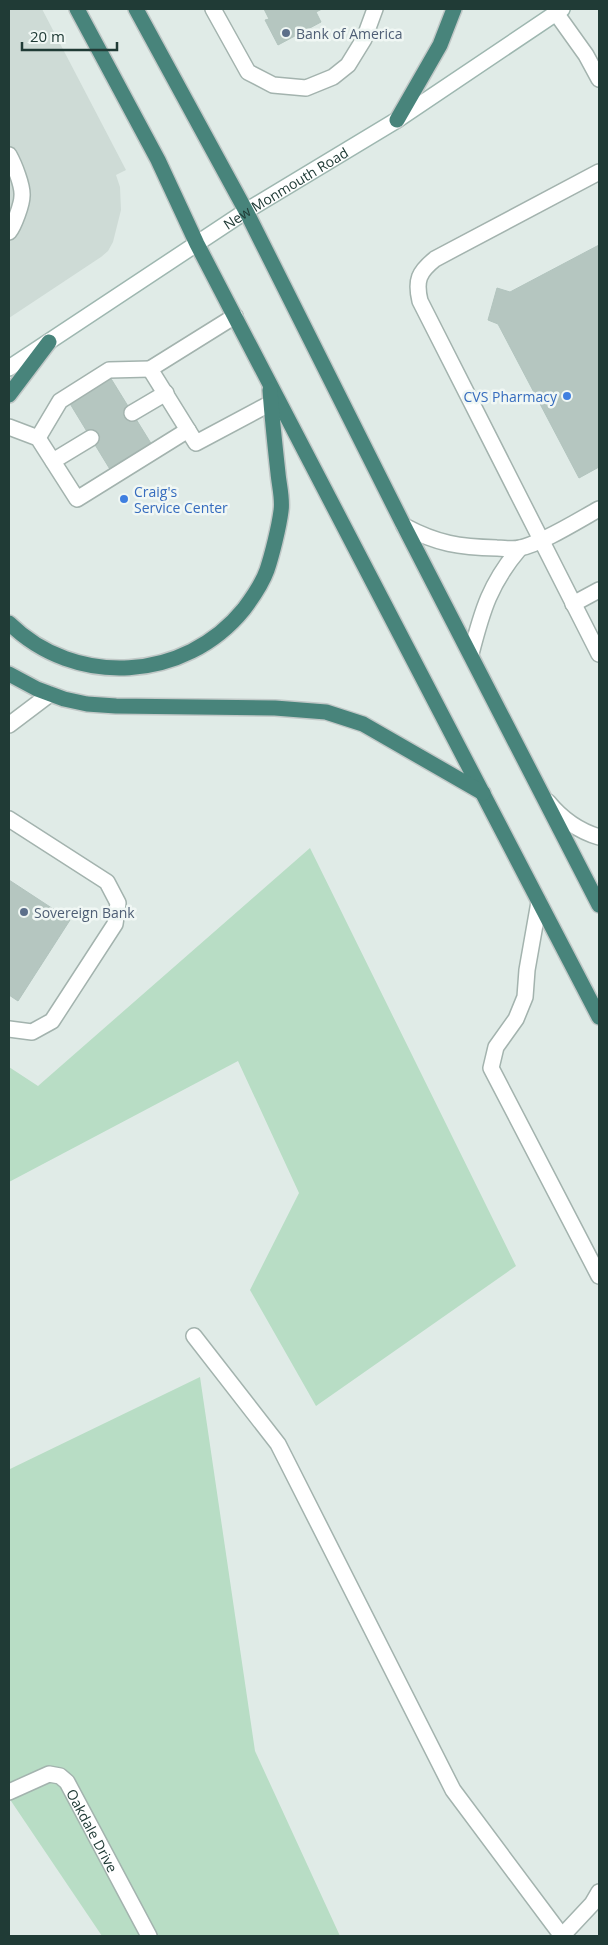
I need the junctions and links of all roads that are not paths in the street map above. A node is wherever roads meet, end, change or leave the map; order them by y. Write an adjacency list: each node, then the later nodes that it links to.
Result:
1 (77, 9): 13 (highway)
2 (136, 9): 11 (highway)
3 (213, 9): 4 (main road)
4 (375, 9)
5 (454, 9): 8 (highway)
6 (559, 11): 7 (main road); 8 (main road, New Monmouth Road)
7 (599, 79)
8 (397, 120): 11 (main road, New Monmouth Road)
9 (9, 154): 12 (main road)
10 (599, 174): 30 (main road)
11 (246, 211): 13 (main road, New Monmouth Road); 29 (highway)
12 (9, 232)
13 (196, 244): 14 (highway); 15 (main road, New Monmouth Road)
14 (235, 316): 17 (main road); 18 (highway)
15 (49, 342): 16 (main road, New Monmouth Road); 20 (highway)
16 (9, 368)
17 (150, 368): 19 (main road); 25 (main road)
18 (269, 381): 21 (highway); 40 (highway)
19 (166, 393): 22 (main road); 24 (main road)
20 (9, 395)
21 (271, 403): 24 (main road); 34 (highway)
22 (132, 414)
23 (9, 427): 25 (main road)
24 (188, 430): 27 (main road)
25 (38, 438): 27 (main road)
26 (91, 438): 27 (main road)
27 (53, 462)
28 (599, 509): 30 (main road)
29 (404, 526): 31 (main road); 35 (highway)
30 (540, 540): 31 (main road); 33 (main road)
31 (520, 548): 35 (main road)
32 (599, 590): 33 (main road)
33 (572, 604): 36 (main road)
34 (9, 623)
35 (471, 654): 41 (highway)
36 (599, 654)
37 (9, 674): 38 (highway)
38 (50, 694): 39 (main road); 40 (highway)
39 (9, 724)
40 (484, 794): 44 (highway)
41 (544, 798): 43 (main road); 45 (highway)
42 (9, 819): 47 (main road)
43 (599, 837)
44 (539, 902): 46 (highway); 48 (main road)
45 (599, 905)
46 (599, 1018)
47 (9, 1029)
48 (599, 1276)
49 (194, 1336): 53 (main road)
50 (9, 1792): 52 (main road, Oakdale Drive)
51 (599, 1892): 53 (main road)
52 (149, 1936)
53 (562, 1936)

